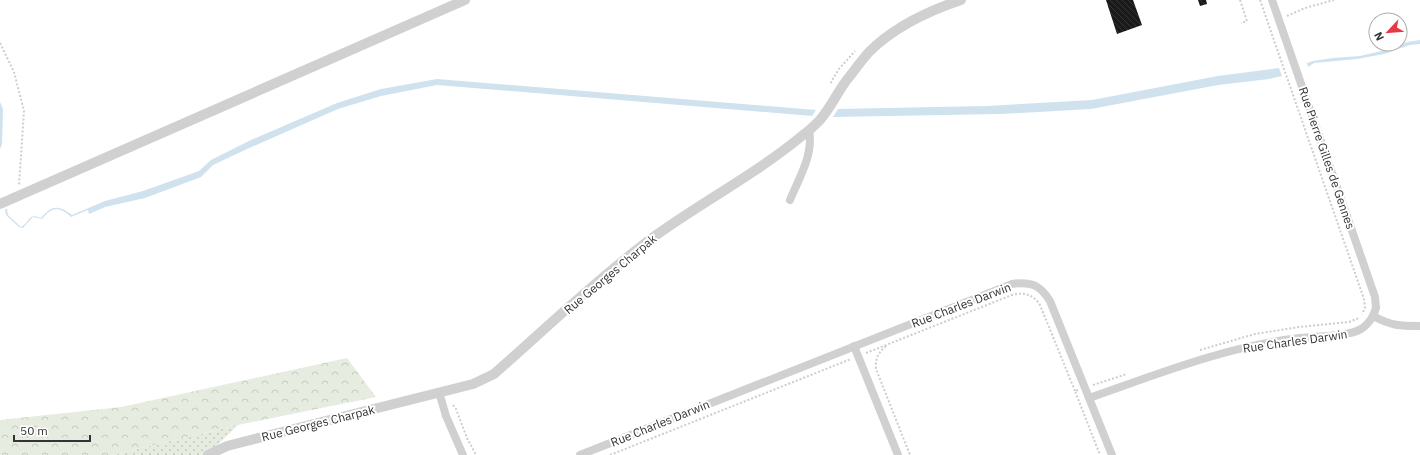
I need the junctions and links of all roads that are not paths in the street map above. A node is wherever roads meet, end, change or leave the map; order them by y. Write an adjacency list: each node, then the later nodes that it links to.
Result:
1 (465, 0): 6 (street)
2 (961, 0): 4 (street, Rue Georges Charpak)
3 (1272, 0): 7 (street, Rue Pierre Gilles de Gennes)
4 (809, 130): 5 (street); 10 (street, Rue Georges Charpak)
5 (790, 200)
6 (0, 204)
7 (1373, 316): 8 (street); 11 (street, Rue Charles Darwin)
8 (1420, 326)
9 (854, 346): 11 (street, Rue Charles Darwin); 14 (street, Rue Charles Darwin); 15 (street)
10 (439, 392): 12 (street, Rue Georges Charpak); 13 (street)
11 (1089, 398): 16 (street)
12 (208, 455)
13 (463, 455)
14 (580, 455)
15 (898, 455)
16 (1112, 455)

